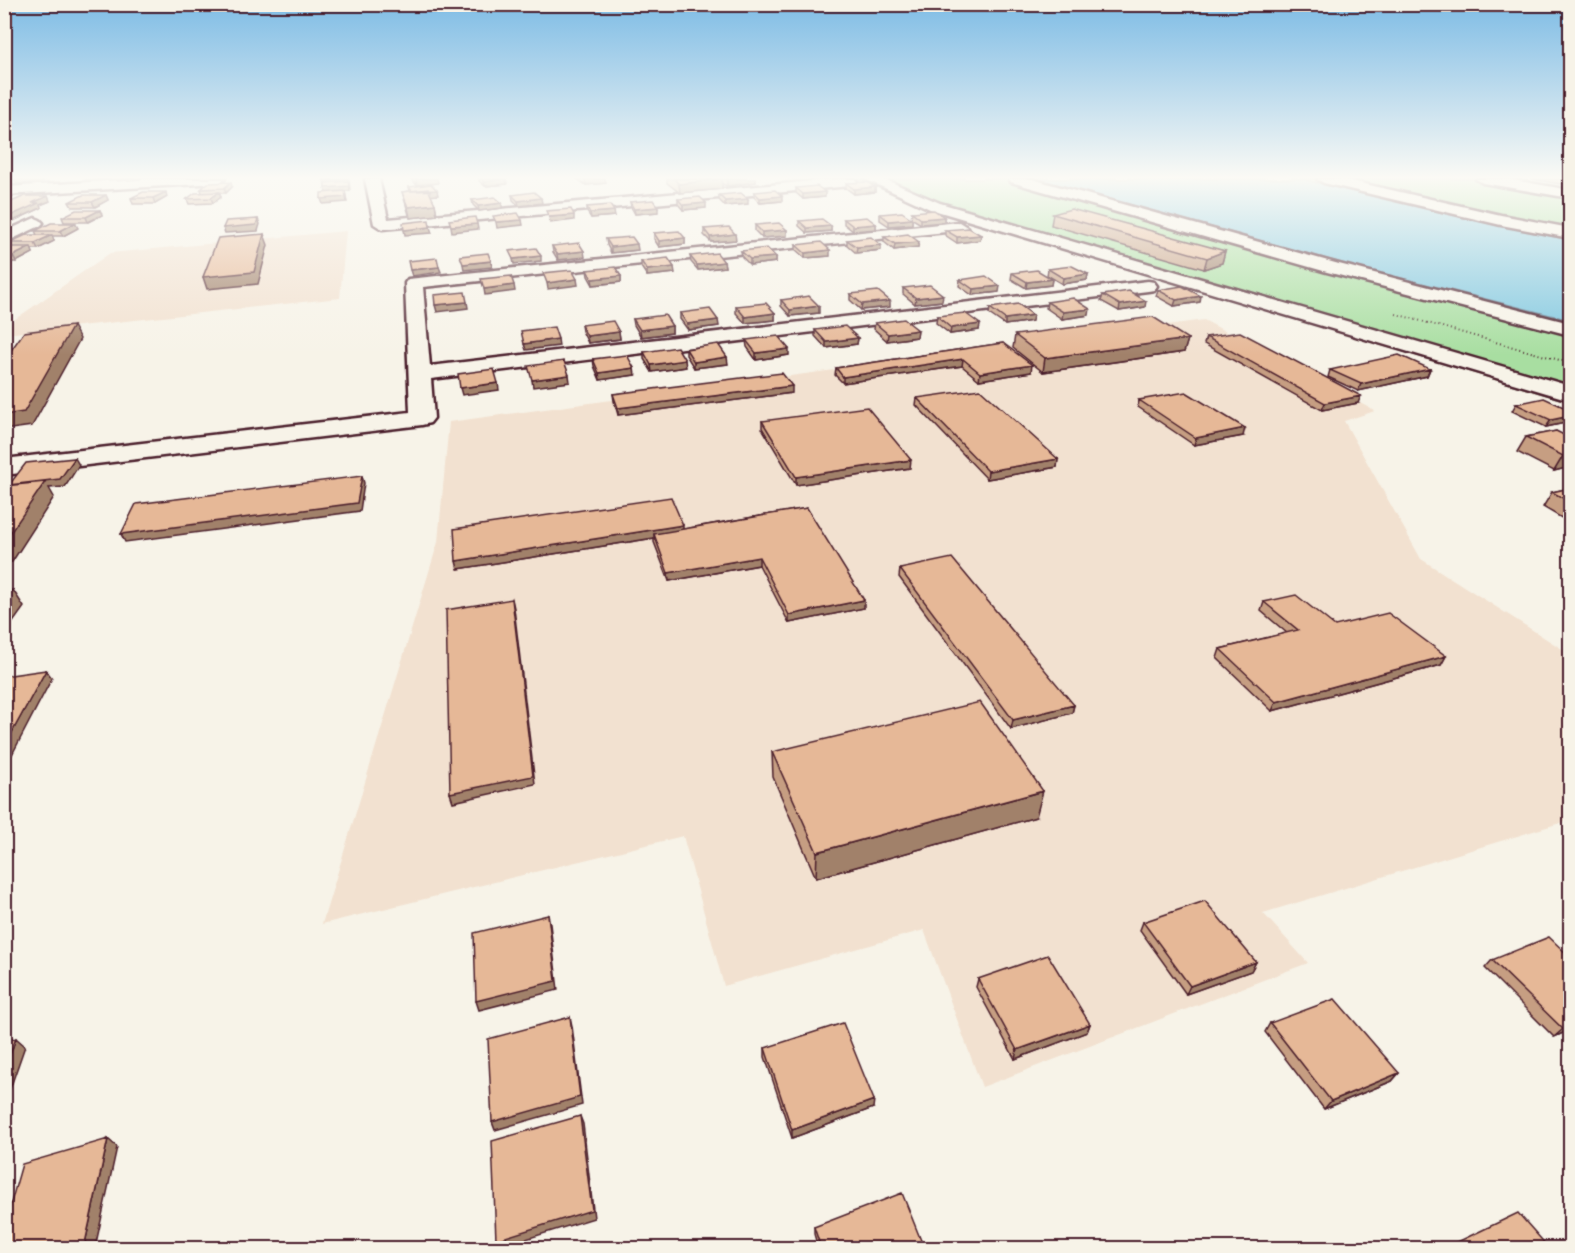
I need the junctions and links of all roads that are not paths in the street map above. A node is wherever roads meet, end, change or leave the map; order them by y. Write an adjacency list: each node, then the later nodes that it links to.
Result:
1 (855, 237): 6 (street)
2 (1042, 237): 7 (street)
3 (1224, 237): 5 (street)
4 (1148, 286): 6 (street)
5 (1570, 328)
6 (419, 374): 8 (street)
7 (1570, 393)
8 (4, 467)

